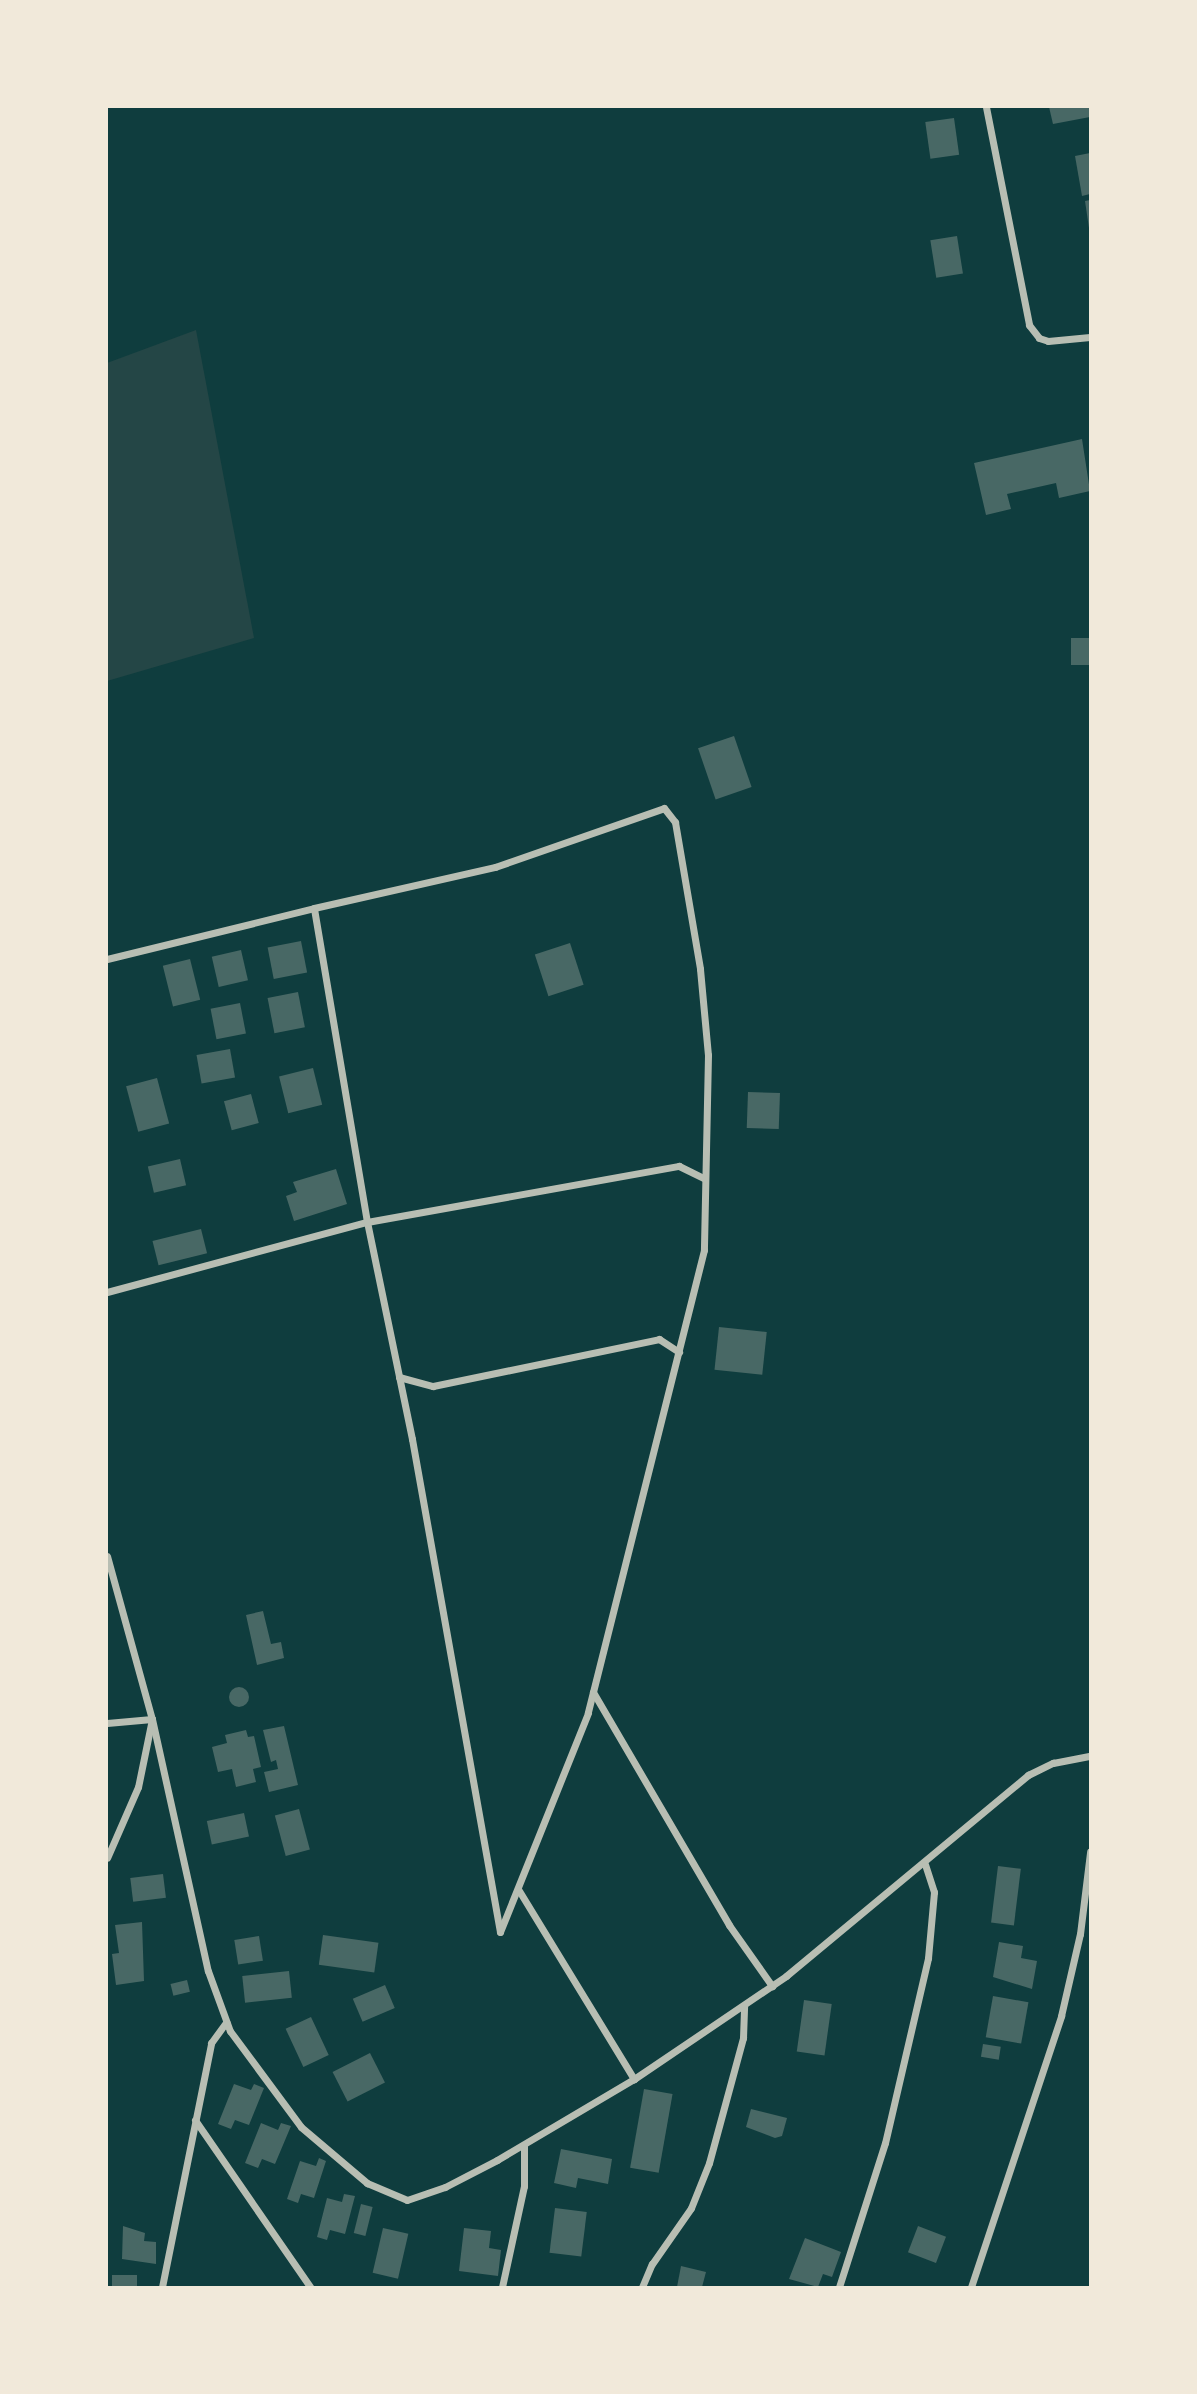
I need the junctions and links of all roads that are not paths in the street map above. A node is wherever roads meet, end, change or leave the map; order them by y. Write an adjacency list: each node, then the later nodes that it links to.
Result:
1 (986, 107): 2 (street)
2 (1090, 337)
3 (314, 908): 4 (street); 5 (street); 6 (street)
4 (107, 959)
5 (704, 1178): 6 (street); 8 (street)
6 (366, 1222): 7 (street); 9 (street)
7 (107, 1292)
8 (679, 1352): 9 (street); 11 (street)
9 (399, 1377): 18 (street)
10 (107, 1556): 12 (street)
11 (593, 1692): 18 (street); 19 (street)
12 (152, 1719): 13 (street); 16 (street); 21 (street)
13 (107, 1723)
14 (1090, 1756): 17 (street)
15 (1090, 1852): 30 (street)
16 (107, 1858)
17 (925, 1864): 19 (street); 29 (street)
18 (518, 1889): 22 (street)
19 (772, 1986): 20 (street)
20 (744, 2006): 22 (street); 28 (street)
21 (226, 2022): 23 (street); 24 (street)
22 (634, 2079): 24 (street)
23 (195, 2120): 25 (street); 26 (street)
24 (524, 2144): 27 (street)
25 (162, 2287)
26 (310, 2287)
27 (502, 2287)
28 (642, 2287)
29 (839, 2287)
30 (971, 2287)

